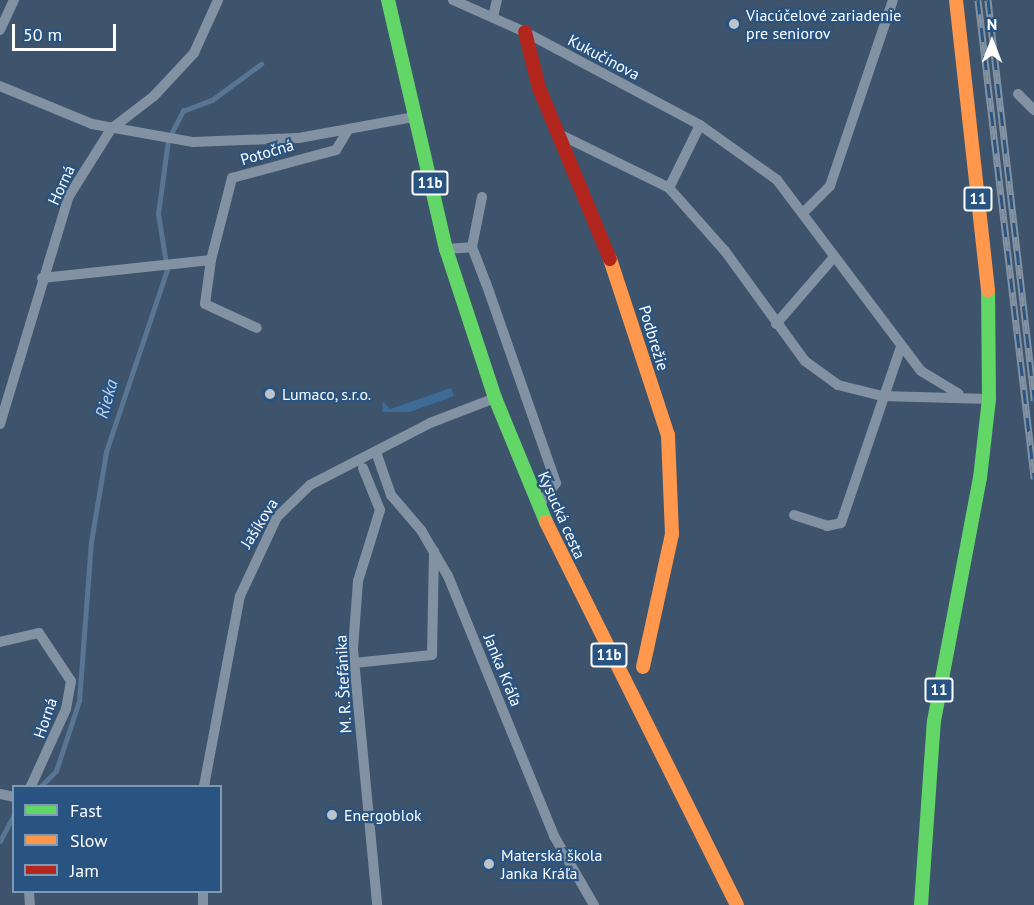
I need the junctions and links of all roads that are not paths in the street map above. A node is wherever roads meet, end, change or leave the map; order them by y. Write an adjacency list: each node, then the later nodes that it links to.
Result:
1 (14, 0): 9 (street)
2 (218, 0): 16 (street, Horná)
3 (388, 0): 14 (main road, 11b)
4 (453, 0): 8 (street, Kukučínova)
5 (497, 0): 8 (street)
6 (893, 0): 21 (street)
7 (956, 0): 33 (main road, 11)
8 (493, 17): 10 (street, Kukučínova)
9 (0, 30)
10 (525, 32): 15 (street, Kukučínova); 18 (main road, Podbrežie)
11 (0, 86): 16 (street)
12 (1018, 94): 13 (street)
13 (1034, 110)
14 (413, 117): 17 (street); 23 (main road, Kysucká cesta / 11b)
15 (700, 125): 19 (street); 21 (street, Kukučínova)
16 (111, 129): 17 (street); 26 (street, Horná)
17 (347, 132): 25 (street, Potočná)
18 (559, 134): 19 (street); 42 (main road, Podbrežie)
19 (669, 188): 27 (street)
20 (482, 197): 22 (street)
21 (805, 211): 24 (street, Kukučínova)
22 (472, 247): 23 (street); 37 (street)
23 (446, 249): 32 (main road, Kysucká cesta / 11b)
24 (834, 256): 27 (street); 29 (street, Kukučínova)
25 (211, 260): 26 (street); 28 (street, Potočná)
26 (42, 278): 34 (street, Horná)
27 (776, 324): 31 (street)
28 (257, 328)
29 (901, 347): 30 (street, Kukučínova); 31 (street)
30 (959, 394): 31 (street); 33 (street)
31 (882, 396): 38 (street)
32 (495, 398): 35 (street, Jašíkova); 37 (main road, Kysucká cesta / 11b)
33 (989, 399): 48 (main road, 11)
34 (0, 424)
35 (376, 452): 39 (street, Janka Kráľa); 44 (street, Jašíkova)
36 (363, 468): 41 (street, M. R. Štefánika)
37 (538, 507): 47 (main road, Kysucká cesta / 11b)
38 (794, 515)
39 (434, 551): 41 (street); 46 (street, Janka Kráľa)
40 (0, 642): 43 (street, Horná)
41 (354, 663): 45 (street, M. R. Štefánika)
42 (643, 668)
43 (31, 785)
44 (204, 785)
45 (376, 905)
46 (594, 905)
47 (737, 905)
48 (921, 905)

